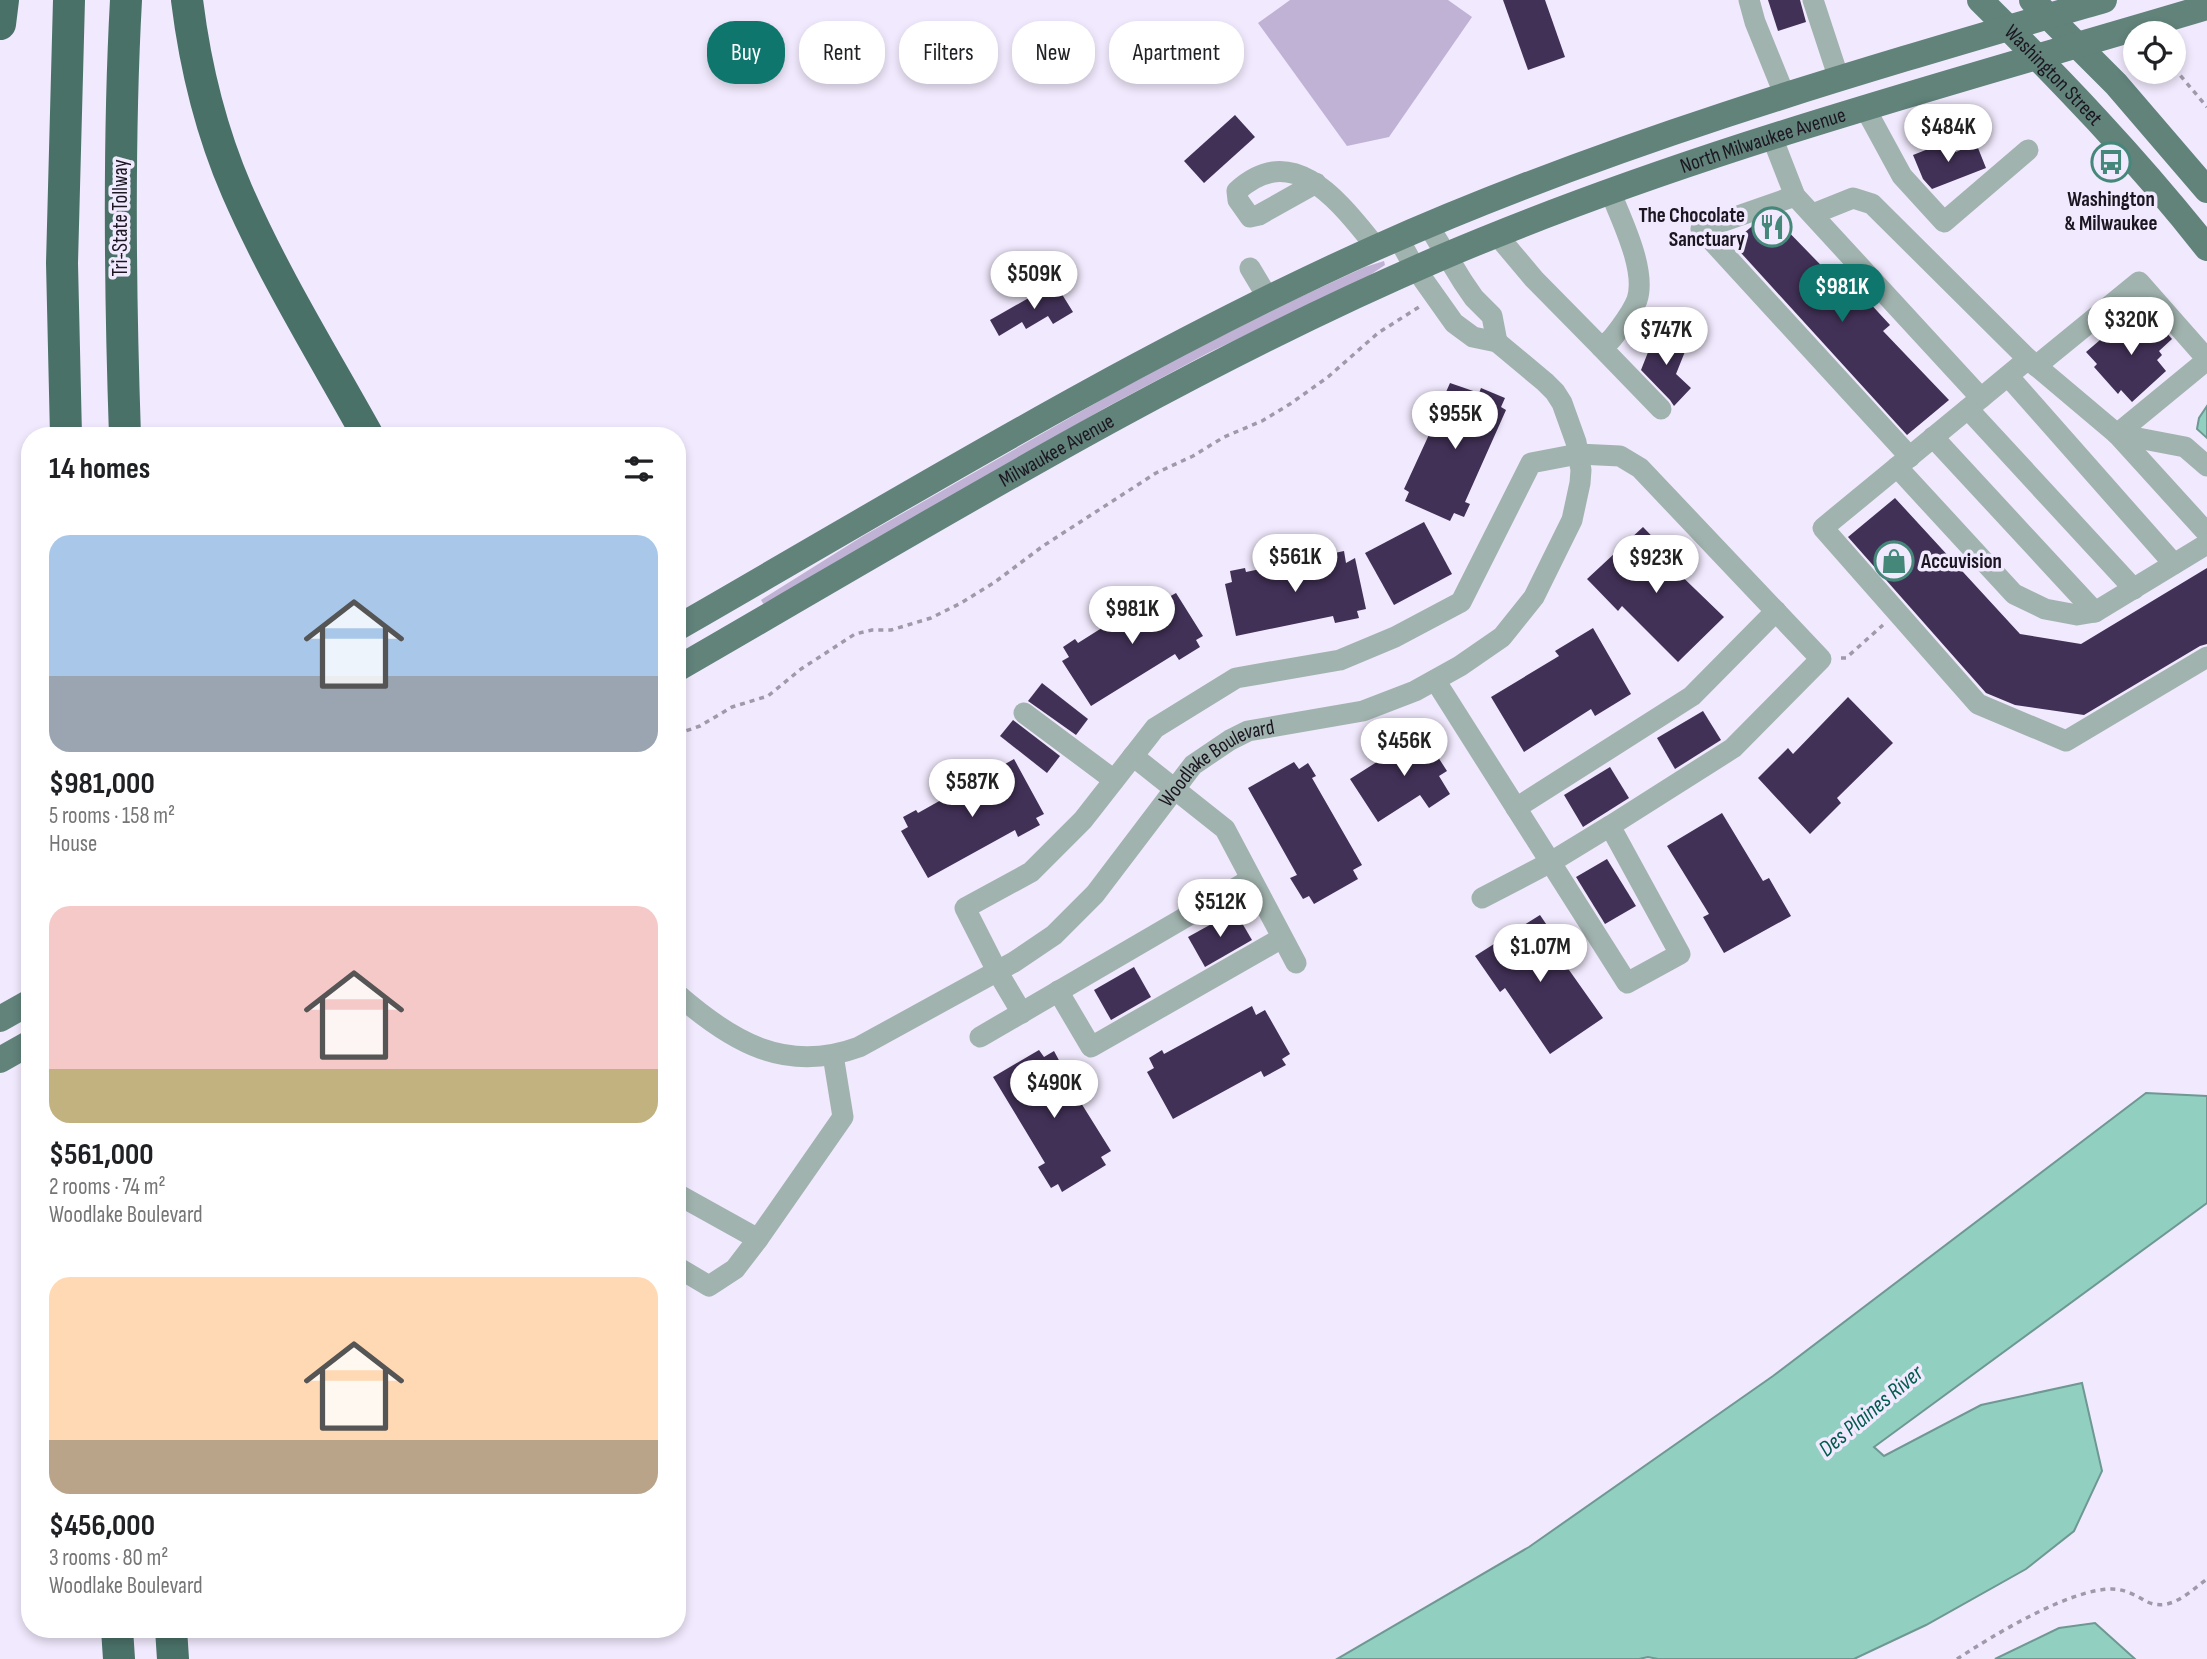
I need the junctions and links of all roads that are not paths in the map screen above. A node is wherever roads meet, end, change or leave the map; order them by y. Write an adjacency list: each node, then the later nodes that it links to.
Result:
1 (3, 0): 11 (highway)
2 (69, 0): 40 (highway)
3 (127, 0): 41 (highway, Tri-State Tollway)
4 (187, 0): 42 (highway)
5 (1749, 0): 16 (street)
6 (1813, 0): 15 (street)
7 (1980, 0): 12 (main road, Washington Street)
8 (2104, 0): 10 (main road, North Milwaukee Avenue)
9 (2207, 7): 13 (main road, North Milwaukee Avenue)
10 (2040, 8): 12 (main road, North Milwaukee Avenue); 13 (main road, Washington Street)
11 (0, 24)
12 (2008, 28): 14 (main road, Washington Street); 15 (main road, North Milwaukee Avenue)
13 (2077, 45): 14 (main road, North Milwaukee Avenue); 21 (main road, Washington Street)
14 (2037, 57): 17 (main road, North Milwaukee Avenue); 28 (main road, Washington Street)
15 (1839, 79): 16 (main road, North Milwaukee Avenue)
16 (1785, 96): 25 (main road, North Milwaukee Avenue)
17 (1865, 108): 18 (main road, North Milwaukee Avenue); 19 (street)
18 (1772, 136): 22 (main road, North Milwaukee Avenue); 23 (street)
19 (2028, 150)
20 (1316, 183): 27 (street, Woodlake Boulevard)
21 (2207, 190)
22 (1609, 191): 26 (main road, North Milwaukee Avenue); 34 (street)
23 (1796, 195): 24 (street); 46 (street)
24 (1813, 214): 36 (street); 38 (street)
25 (1428, 225): 27 (main road, North Milwaukee Avenue); 29 (street)
26 (1497, 234): 29 (main road, North Milwaukee Avenue); 34 (street)
27 (1387, 243): 31 (street, Woodlake Boulevard); 32 (main road, Milwaukee Avenue)
28 (2207, 248)
29 (1446, 255): 31 (main road, Milwaukee Avenue); 33 (street)
30 (1250, 268): 32 (street)
31 (1415, 268): 33 (street, Woodlake Boulevard); 56 (main road, Milwaukee Avenue)
32 (1268, 298): 54 (main road, Milwaukee Avenue)
33 (1497, 342): 45 (street, Woodlake Boulevard)
34 (1601, 346): 39 (street)
35 (2207, 360): 36 (street); 43 (street)
36 (2032, 363): 37 (street); 43 (street)
37 (2008, 376): 38 (street); 50 (street)
38 (1975, 403): 44 (street); 51 (street)
39 (1661, 409)
40 (66, 427)
41 (125, 427)
42 (363, 427)
43 (2118, 434): 47 (street); 48 (street)
44 (1933, 438): 46 (street); 53 (street)
45 (1578, 454): 52 (street); 57 (street, Woodlake Boulevard); 59 (street)
46 (1903, 462): 53 (street); 55 (street)
47 (2207, 466)
48 (2207, 533)
49 (2207, 544): 50 (street)
50 (2174, 564): 51 (street)
51 (2133, 589): 53 (street)
52 (1776, 611): 62 (street); 63 (street)
53 (2095, 612)
54 (686, 623)
55 (2207, 657)
56 (686, 664)
57 (1435, 680): 61 (street, Woodlake Boulevard); 62 (street)
58 (1024, 713): 60 (street)
59 (1133, 756): 60 (street); 61 (street)
60 (1114, 780): 69 (street)
61 (1175, 789): 65 (street); 69 (street, Woodlake Boulevard)
62 (1516, 808): 64 (street)
63 (1609, 826): 64 (street); 64 (street)
64 (1551, 862): 66 (street)
65 (1251, 879): 67 (street); 70 (street)
66 (1482, 898)
67 (1282, 938): 68 (street); 70 (street)
68 (1296, 963)
69 (997, 971): 73 (street); 77 (street, Woodlake Boulevard)
70 (1058, 992): 73 (street)
71 (686, 1002): 77 (street, Woodlake Boulevard)
72 (21, 1007): 74 (main road)
73 (1022, 1013): 75 (street)
74 (0, 1019)
75 (980, 1037)
76 (21, 1048): 78 (main road)
77 (833, 1055): 80 (street)
78 (0, 1060)
79 (686, 1199): 80 (street)
80 (758, 1239): 81 (street)
81 (686, 1272)
82 (118, 1638): 84 (highway)
83 (172, 1638): 85 (highway)
84 (119, 1659)
85 (173, 1659)

